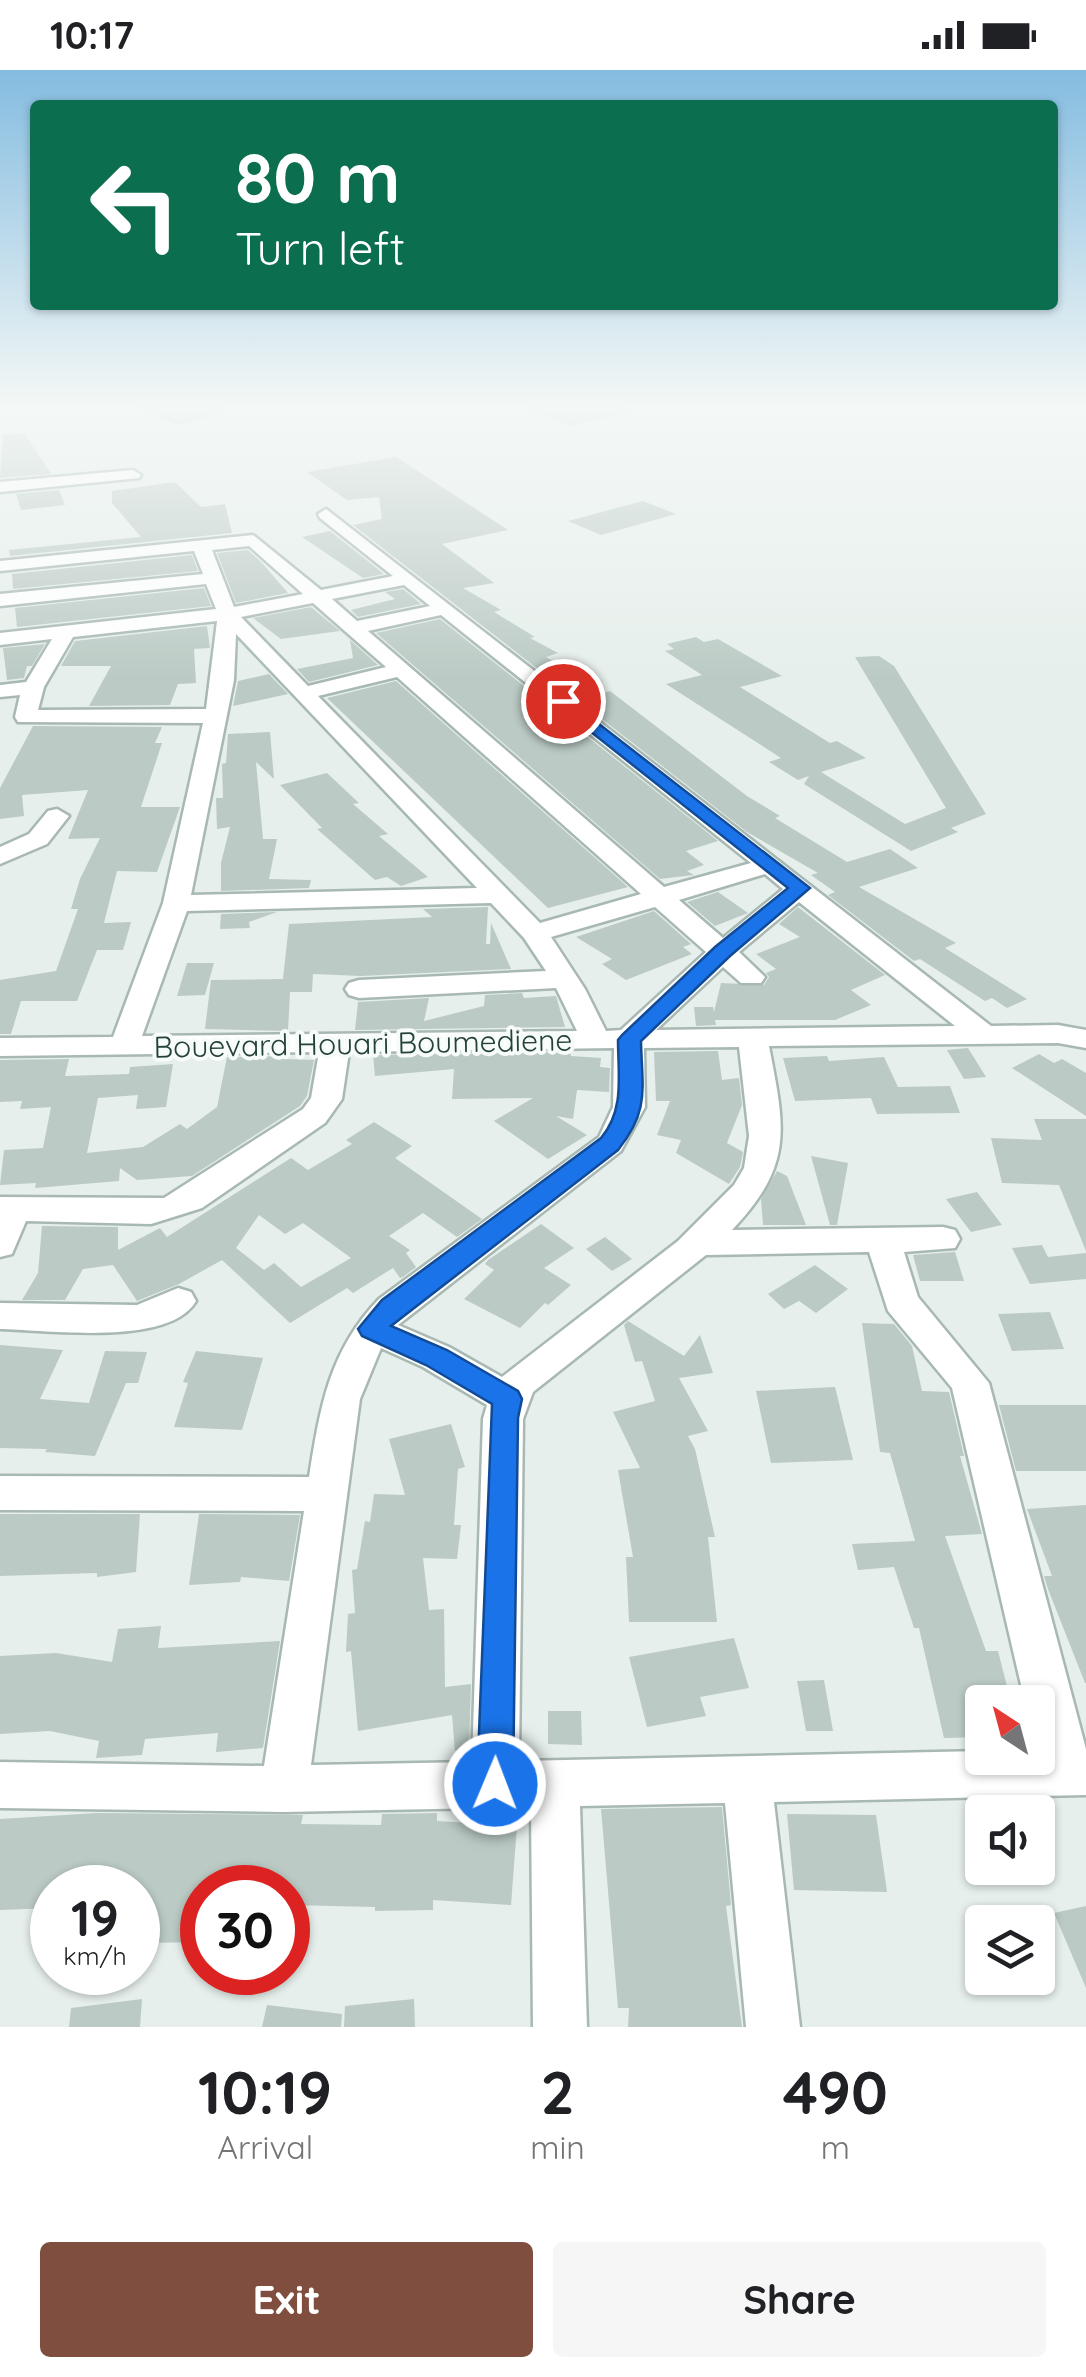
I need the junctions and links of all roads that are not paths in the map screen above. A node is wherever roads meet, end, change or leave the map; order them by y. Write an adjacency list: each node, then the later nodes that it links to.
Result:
1 (326, 514): 5 (street)
2 (201, 545): 3 (street); 4 (street); 6 (street)
3 (0, 566)
4 (213, 578): 7 (street); 9 (street)
5 (408, 579): 6 (street); 8 (street)
6 (318, 597): 9 (street); 10 (street)
7 (0, 600)
8 (445, 608): 10 (street); 20 (street)
9 (227, 614): 11 (street); 16 (street); 17 (street)
10 (352, 628): 13 (street)
11 (67, 632): 12 (street); 14 (street)
12 (0, 639)
13 (401, 670): 16 (street); 23 (street)
14 (33, 687): 15 (street); 17 (street)
15 (0, 690)
16 (304, 693): 22 (street)
17 (216, 716): 24 (street)
18 (58, 816): 19 (street)
19 (0, 856)
20 (770, 864): 21 (street); 23 (street)
21 (800, 888): 26 (street); 30 (street)
22 (501, 895): 24 (street); 25 (street)
23 (659, 896): 25 (street); 26 (street)
24 (176, 903): 35 (street)
25 (535, 933): 28 (street)
26 (722, 952): 27 (street); 32 (street)
27 (751, 977)
28 (565, 979): 29 (street); 32 (street)
29 (359, 989)
30 (984, 1035): 31 (street, Bouevard Houari Boumediene); 33 (street, Bouevard Houari Boumediene)
31 (752, 1038): 32 (street, Bouevard Houari Boumediene); 40 (street)
32 (613, 1040): 34 (street, Bouevard Houari Boumediene); 44 (street)
33 (1086, 1040)
34 (335, 1043): 35 (street, Bouevard Houari Boumediene); 37 (street)
35 (124, 1046): 36 (street, Bouevard Houari Boumediene)
36 (0, 1047)
37 (7, 1209): 41 (street)
38 (942, 1239): 39 (street)
39 (883, 1240): 40 (street); 48 (street)
40 (699, 1243): 45 (street)
41 (0, 1245)
42 (178, 1301): 43 (street)
43 (0, 1316)
44 (372, 1329): 45 (street); 47 (street)
45 (508, 1399): 51 (street)
46 (0, 1493): 47 (street)
47 (327, 1494): 53 (street)
48 (1075, 1772): 49 (street)
49 (747, 1778): 50 (street); 55 (street)
50 (555, 1783): 51 (street); 54 (street)
51 (495, 1784): 53 (street)
52 (0, 1786): 53 (street)
53 (284, 1789)
54 (560, 2027)
55 (773, 2027)

